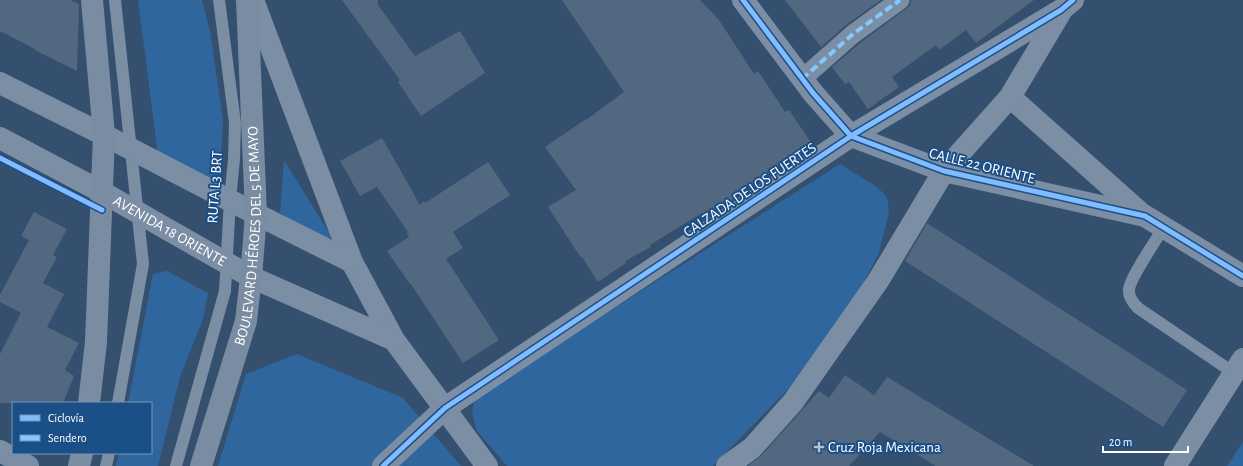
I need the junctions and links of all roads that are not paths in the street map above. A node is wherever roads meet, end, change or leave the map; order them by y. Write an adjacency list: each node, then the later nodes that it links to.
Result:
1 (92, 0): 12 (main road)
2 (115, 0): 15 (lane)
3 (219, 0): 18 (lane, RUTA L3 BRT)
4 (248, 0): 20 (main road, BOULEVARD HÉROES DEL 5 DE MAYO)
5 (253, 0): 24 (street)
6 (743, 0): 9 (street, CALLE 22 ORIENTE)
7 (900, 0): 9 (street)
8 (1067, 5): 11 (street, CALZADA DE LOS FUERTES); 13 (street, CALZADA DE LOS FUERTES)
9 (802, 79): 13 (street, CALLE 22 ORIENTE)
10 (0, 83): 12 (street)
11 (1010, 97): 16 (street, CALZADA DE LOS FUERTES); 21 (street, CALLE 22 ORIENTE)
12 (104, 135): 15 (street); 17 (main road)
13 (851, 136): 16 (street, CALLE 22 ORIENTE); 31 (street, CALZADA DE LOS FUERTES)
14 (0, 138): 17 (street, AVENIDA 18 ORIENTE)
15 (130, 148): 18 (street); 19 (lane)
16 (944, 171): 21 (street, CALLE 22 ORIENTE); 42 (street, CALZADA DE LOS FUERTES)
17 (102, 192): 19 (street, AVENIDA 18 ORIENTE); 29 (main road)
18 (230, 200): 20 (street); 23 (lane, RUTA L3 BRT)
19 (137, 212): 23 (street, AVENIDA 18 ORIENTE); 30 (lane)
20 (256, 214): 24 (street); 26 (main road, BOULEVARD HÉROES DEL 5 DE MAYO)
21 (1145, 216): 22 (street, CALLE 22 ORIENTE)
22 (1164, 228): 25 (street, CALLE 22 ORIENTE); 28 (lane)
23 (227, 262): 26 (street, AVENIDA 18 ORIENTE); 38 (lane, RUTA L3 BRT)
24 (352, 262): 27 (street)
25 (1243, 276)
26 (251, 277): 27 (street, AVENIDA 18 ORIENTE); 39 (main road, BOULEVARD HÉROES DEL 5 DE MAYO)
27 (394, 340): 31 (street)
28 (1239, 366): 43 (street)
29 (89, 402)
30 (118, 402)
31 (445, 408): 40 (street, CALZADA DE LOS FUERTES); 41 (street)
32 (0, 451): 35 (street)
33 (82, 454): 36 (main road)
34 (109, 454): 37 (lane)
35 (28, 466)
36 (79, 466)
37 (106, 466)
38 (176, 466)
39 (201, 466)
40 (383, 466)
41 (487, 466)
42 (727, 466)
43 (1175, 466)

